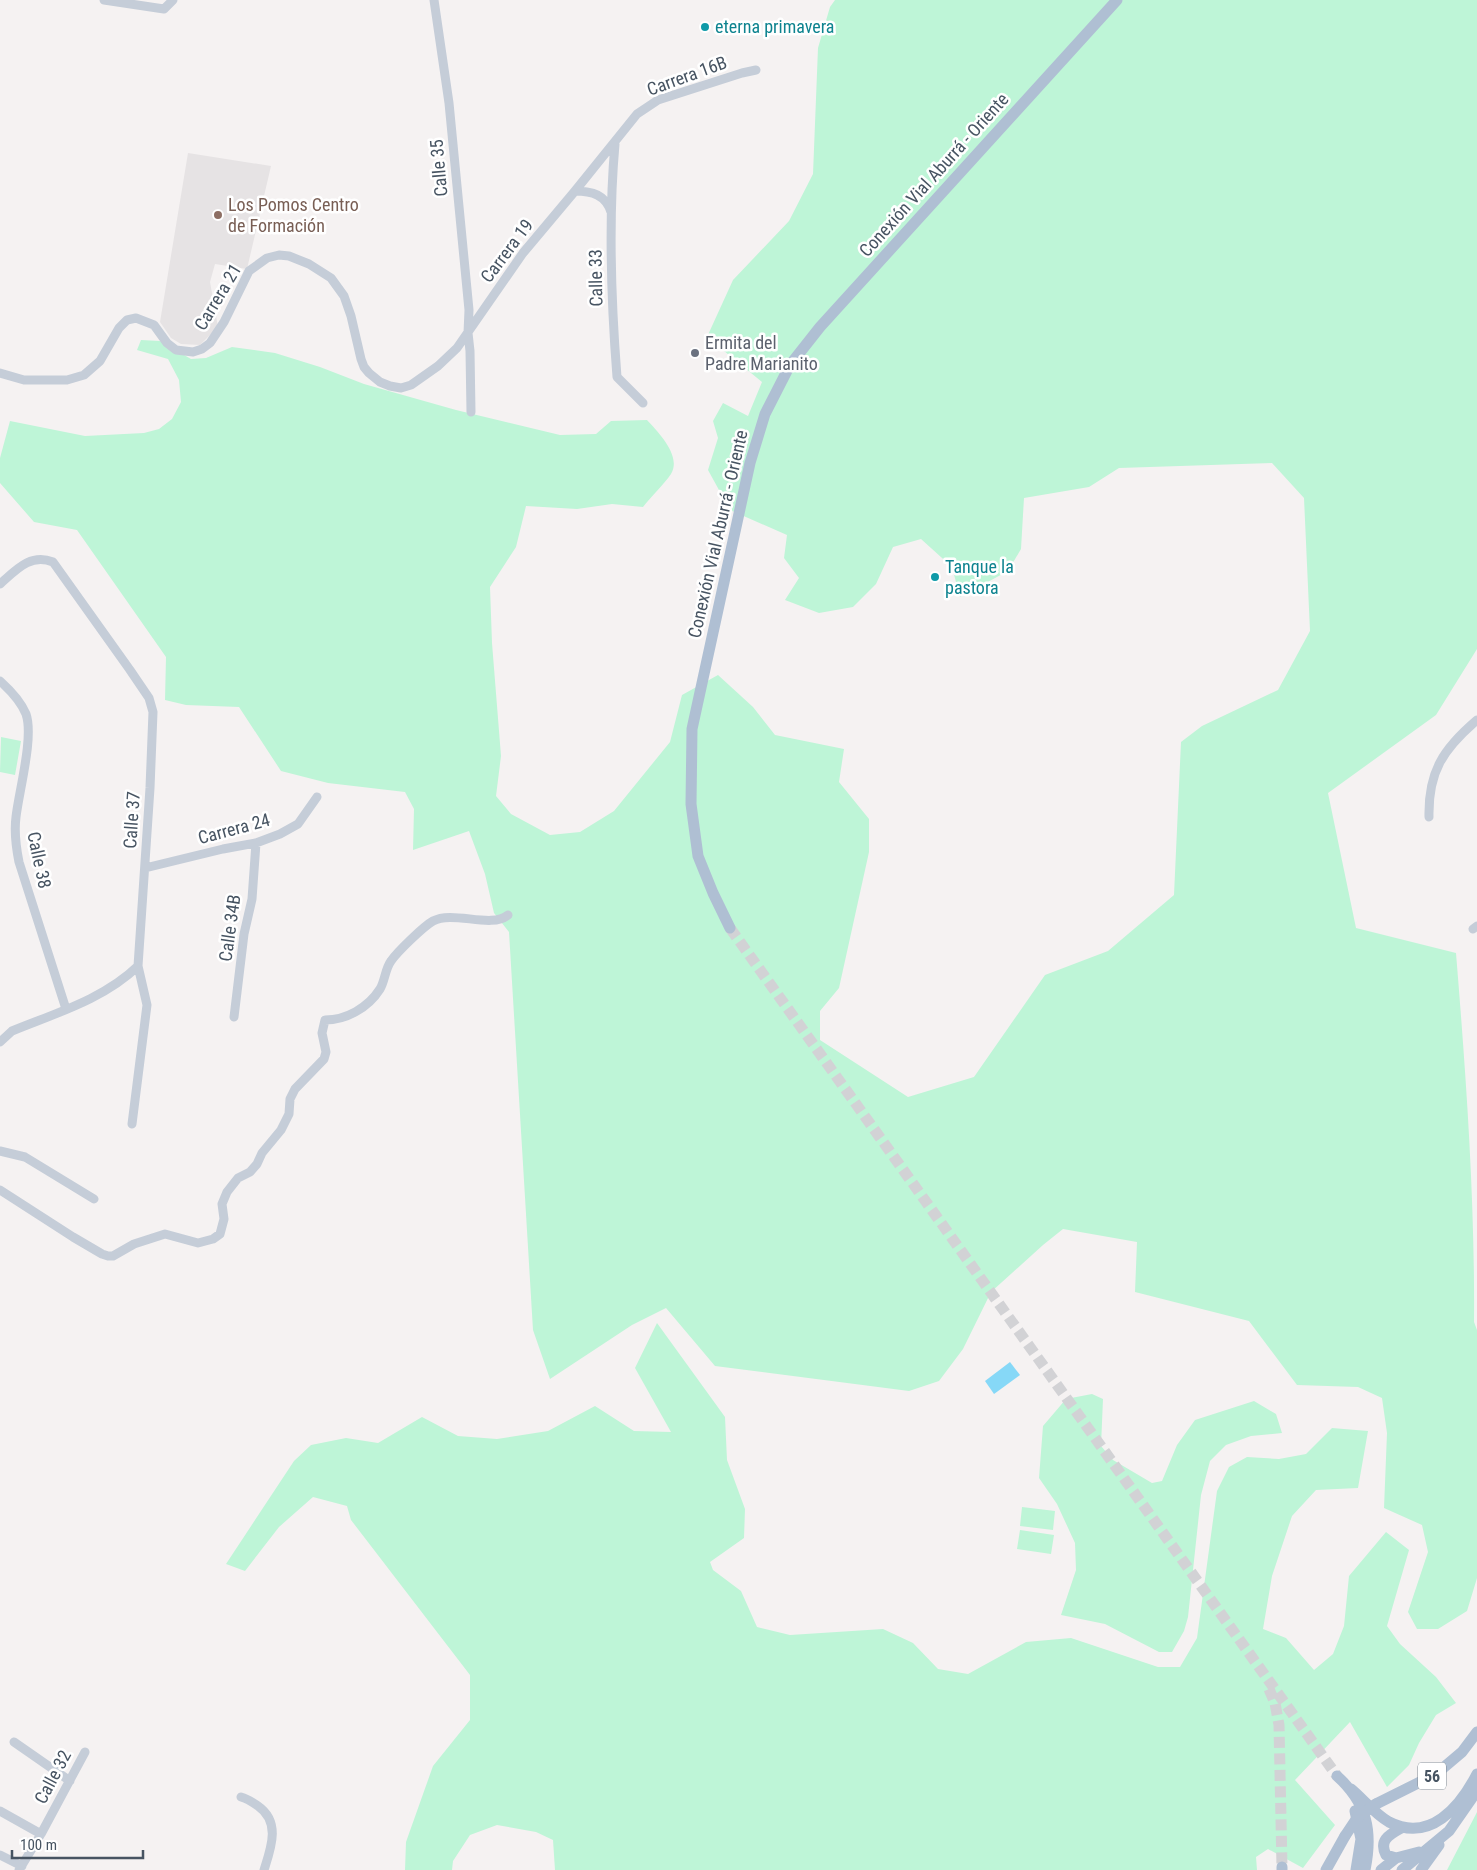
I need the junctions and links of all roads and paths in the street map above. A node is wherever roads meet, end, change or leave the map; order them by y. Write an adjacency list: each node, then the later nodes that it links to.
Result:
1 (104, 0): 2 (street)
2 (173, 0)
3 (434, 0): 9 (street, Calle 35)
4 (1117, 0): 21 (main road, Conexión Vial Aburrá - Oriente)
5 (756, 70): 6 (street, Carrera 16B)
6 (615, 143): 7 (street, Carrera 19); 8 (street, Calle 33)
7 (575, 191): 8 (street); 9 (street, Carrera 19)
8 (612, 215): 11 (street, Calle 33)
9 (468, 333): 10 (street, Carrera 21); 12 (street, Calle 35)
10 (0, 374)
11 (642, 403)
12 (471, 412)
13 (0, 584): 19 (street, Calle 37)
14 (0, 682): 23 (street, Calle 38)
15 (1477, 720): 17 (street)
16 (317, 797): 18 (street, Carrera 24)
17 (1429, 817)
18 (256, 843): 19 (street, Carrera 24); 24 (street, Calle 34B)
19 (145, 868): 22 (street, Calle 37)
20 (508, 915): 28 (street)
21 (730, 928)
22 (138, 966): 23 (street); 26 (street, Calle 37)
23 (66, 1009): 25 (street)
24 (234, 1017)
25 (0, 1042)
26 (132, 1124)
27 (0, 1151): 29 (street)
28 (0, 1190)
29 (94, 1199)
30 (1477, 1732): 47 (main road, 56, bridge)
31 (14, 1742): 34 (street)
32 (85, 1752): 34 (street, Calle 32)
33 (1477, 1774): 39 (main road)
34 (70, 1781): 41 (street, Calle 32)
35 (1351, 1789): 39 (main road); 48 (main road); 49 (main road)
36 (1477, 1791): 40 (main road)
37 (241, 1797): 46 (street)
38 (0, 1811): 41 (street)
39 (1403, 1827): 44 (main road)
40 (1449, 1830): 42 (main road); 52 (main road)
41 (41, 1834): 45 (street, Calle 32)
42 (1434, 1844): 44 (main road); 51 (main road)
43 (0, 1855): 45 (street)
44 (1396, 1858): 50 (main road)
45 (20, 1868)
46 (264, 1870)
47 (1326, 1870)
48 (1356, 1870)
49 (1365, 1870)
50 (1381, 1870)
51 (1402, 1870)
52 (1421, 1870)

